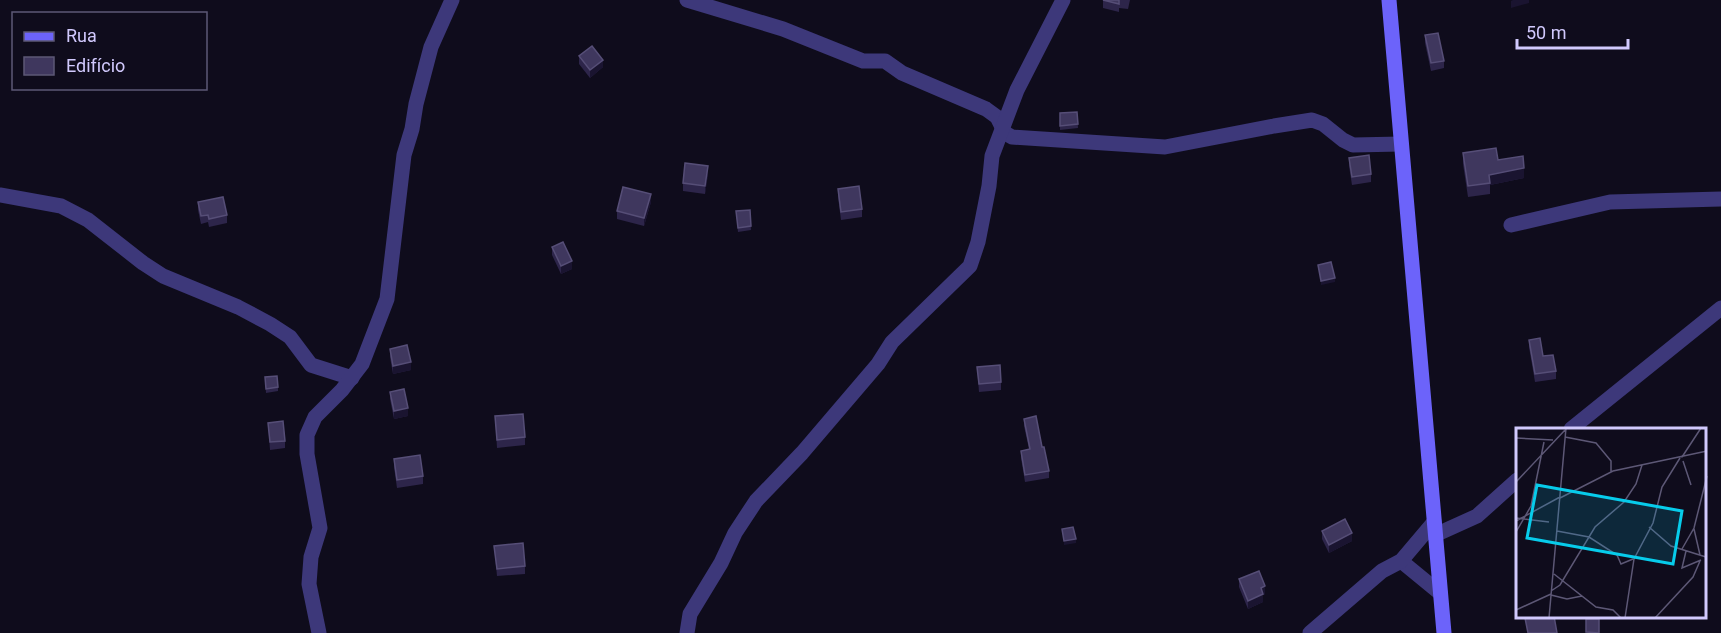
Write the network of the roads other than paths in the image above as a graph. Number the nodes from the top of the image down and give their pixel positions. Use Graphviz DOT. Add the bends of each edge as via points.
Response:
graph roads {
  1 [pos="452,0"];
  2 [pos="687,0"];
  3 [pos="1063,0"];
  4 [pos="1389,0"];
  5 [pos="1002,127"];
  6 [pos="1401,144"];
  7 [pos="0,195"];
  8 [pos="1721,199"];
  9 [pos="1511,225"];
  10 [pos="1721,308"];
  11 [pos="352,378"];
  12 [pos="1572,428"];
  13 [pos="1516,481"];
  14 [pos="1434,528"];
  15 [pos="1401,561"];
  16 [pos="1440,593"];
  17 [pos="319,633"];
  18 [pos="687,633"];
  19 [pos="1310,633"];
  20 [pos="1443,633"];
  1 -- 11 [label="street" via="432,47 404,155 387,299 362,364"];
  2 -- 5 [label="street" via="783,29 863,61 885,61 902,73 986,109"];
  3 -- 5 [label="street"];
  4 -- 6 [label="street"];
  5 -- 6 [label="street" via="1012,137 1165,147 1312,120 1353,145"];
  5 -- 18 [label="street" via="992,156 978,242 970,266 892,342 802,453 756,501 690,614"];
  6 -- 14 [label="street"];
  7 -- 11 [label="street" via="61,206 88,220 163,276 238,308 290,337 311,366"];
  8 -- 9 [label="street" via="1610,202"];
  10 -- 12 [label="street"];
  11 -- 17 [label="street" via="315,417 308,435 307,454 320,528 311,557 309,584"];
  13 -- 14 [label="street" via="1477,516"];
  14 -- 15 [label="street"];
  14 -- 16 [label="street"];
  15 -- 16 [label="street"];
  15 -- 19 [label="street" via="1382,571"];
  16 -- 20 [label="street"];
}
